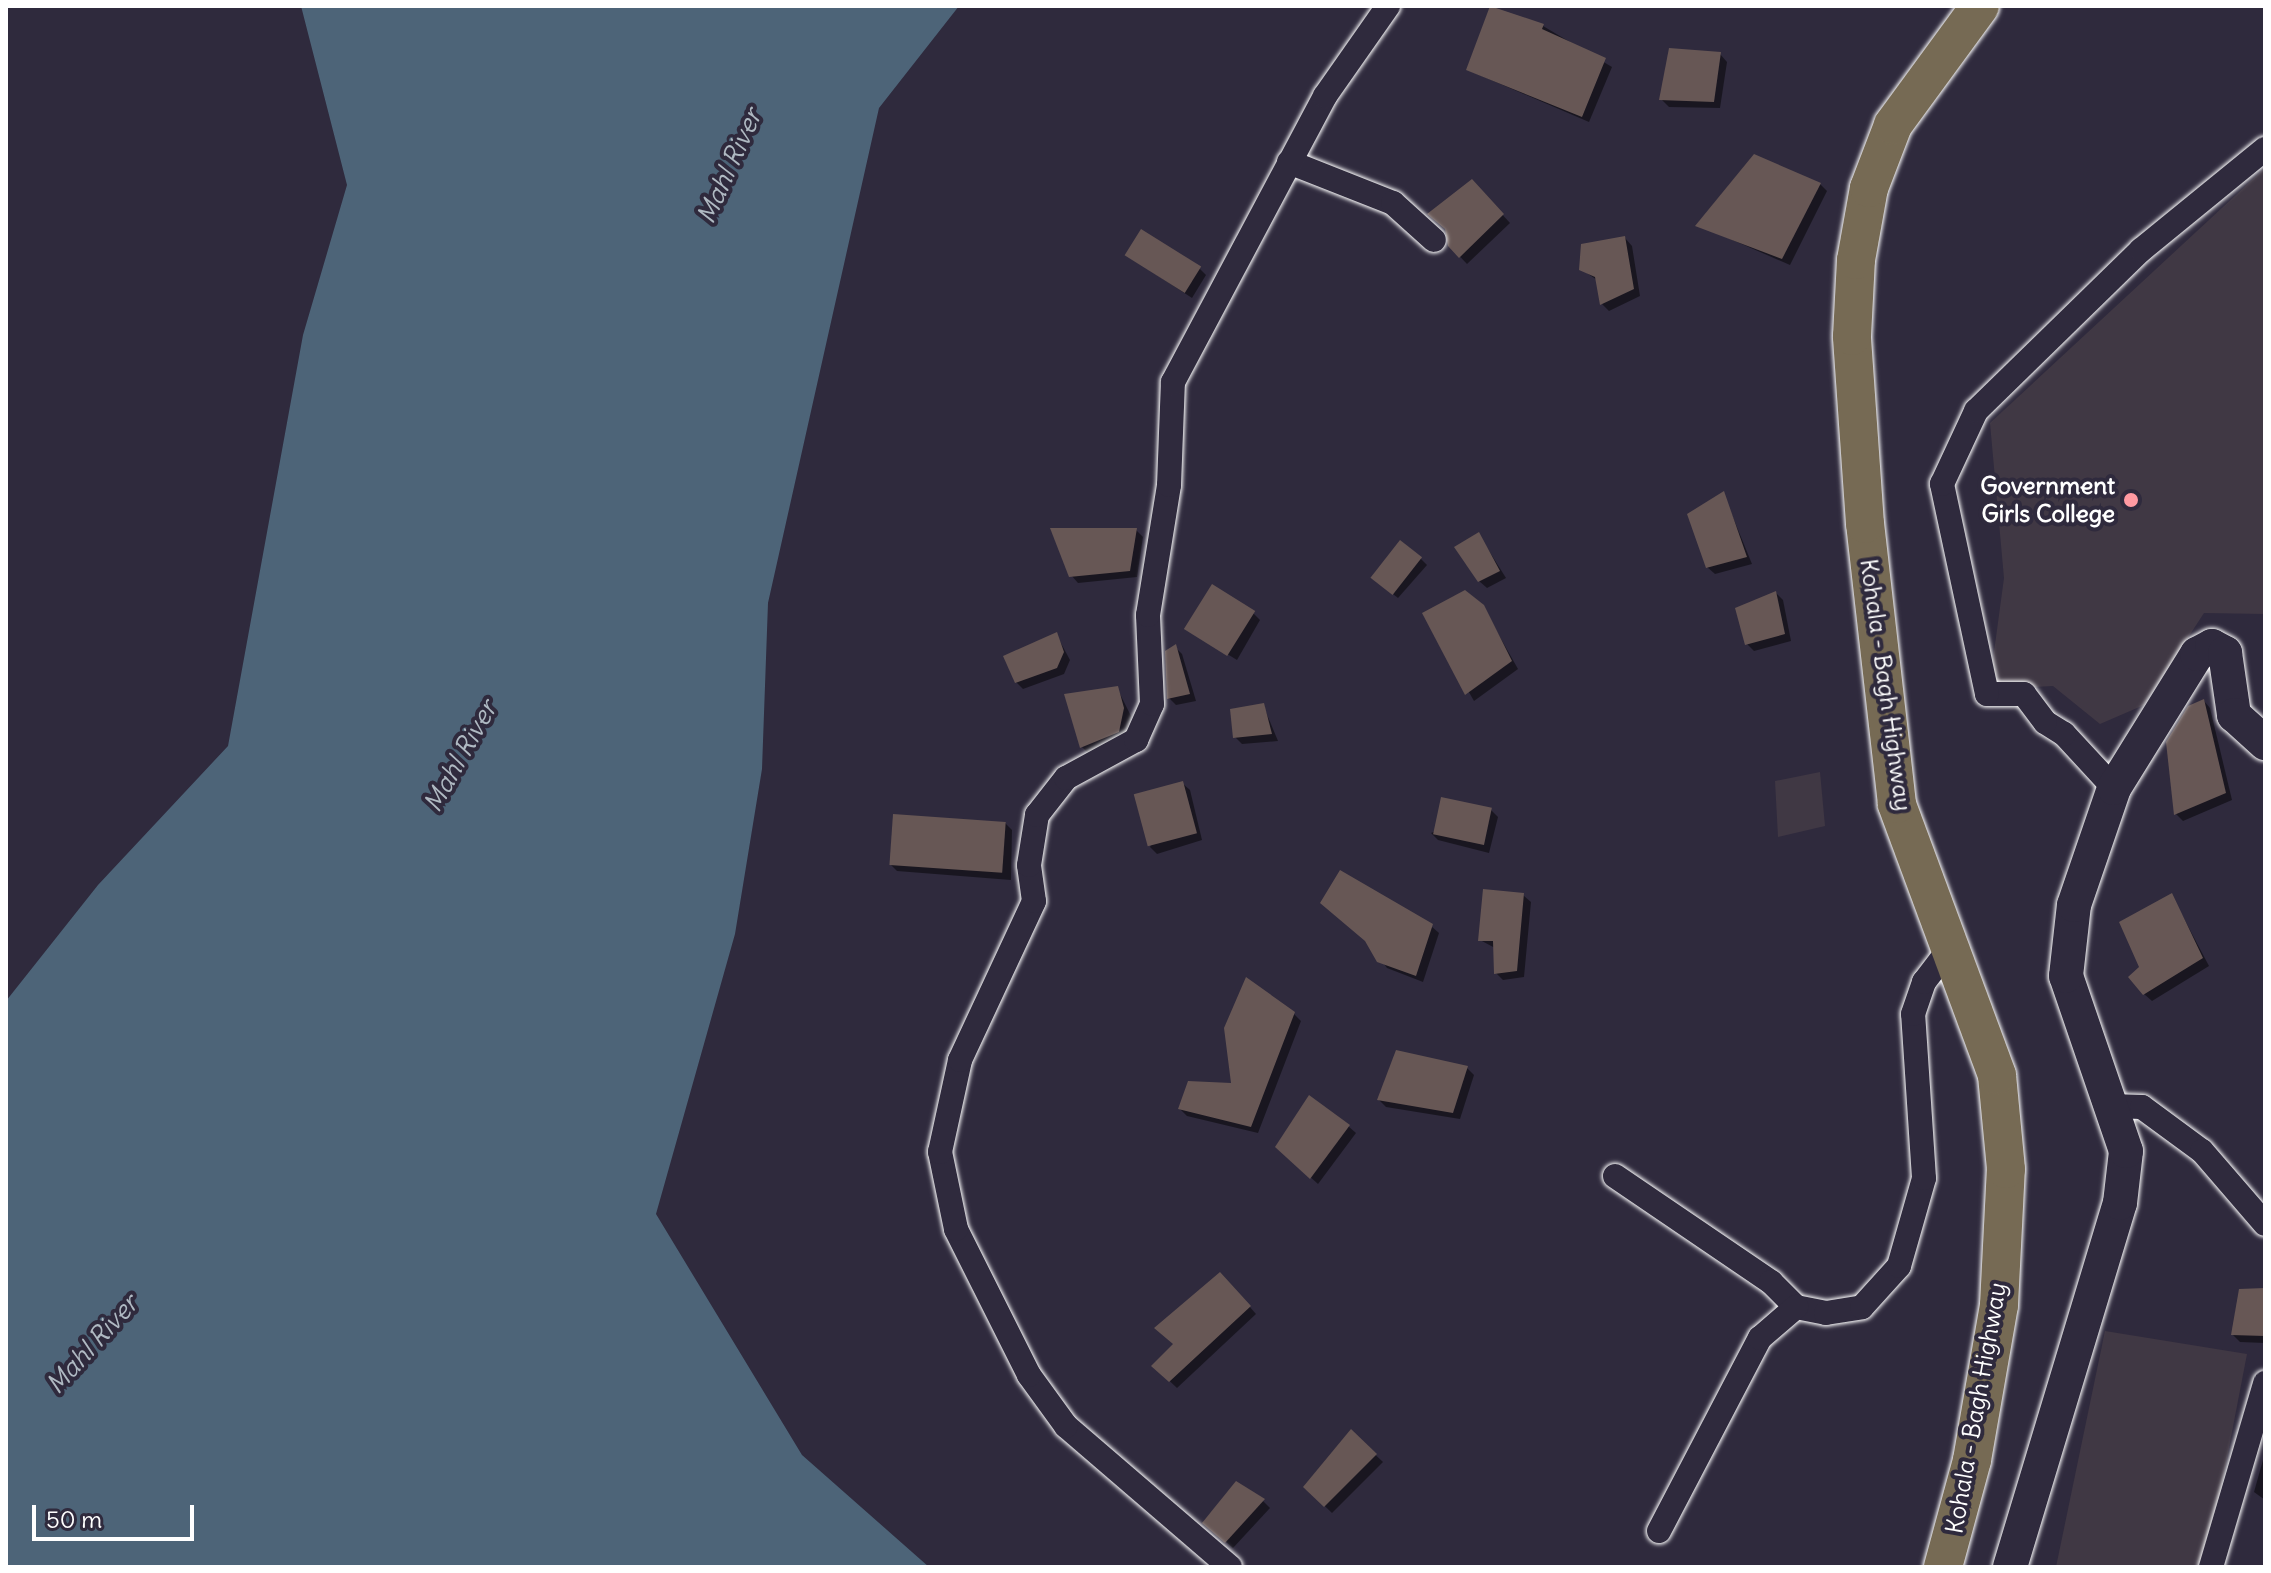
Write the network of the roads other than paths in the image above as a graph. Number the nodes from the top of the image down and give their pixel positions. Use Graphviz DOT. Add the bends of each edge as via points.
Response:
graph roads {
  1 [pos="1388,6"];
  2 [pos="1980,6"];
  3 [pos="2265,149"];
  4 [pos="1289,162"];
  5 [pos="1434,240"];
  6 [pos="2265,743"];
  7 [pos="2114,788"];
  8 [pos="1950,948"];
  9 [pos="2111,1106"];
  10 [pos="1615,1176"];
  11 [pos="2265,1224"];
  12 [pos="1796,1307"];
  13 [pos="2265,1383"];
  14 [pos="1659,1531"];
  15 [pos="1230,1567"];
  16 [pos="1943,1567"];
  17 [pos="2010,1567"];
  18 [pos="2211,1567"];
  1 -- 4 [label="street" via="1325,96"];
  2 -- 8 [label="main road, Kohala - Bagh Highway" via="1893,125 1869,188 1856,260 1852,336 1865,524 1897,804"];
  3 -- 7 [label="street" via="2141,250 1976,411 1942,484 1987,694 2024,694 2045,722 2064,734"];
  4 -- 5 [label="street" via="1393,203"];
  4 -- 15 [label="street" via="1173,382 1169,485 1148,615 1152,704 1136,740 1066,778 1037,815 1029,865 1034,901 960,1060 940,1152 956,1229 1029,1375 1066,1426"];
  6 -- 7 [label="main road" via="2234,715 2225,653 2212,646 2197,654"];
  7 -- 9 [label="main road" via="2074,905 2066,976"];
  8 -- 12 [label="street" via="1924,982 1913,1014 1924,1178 1899,1266 1862,1307 1826,1313"];
  8 -- 16 [label="main road, Kohala - Bagh Highway" via="1997,1075 2006,1169 1999,1305 1972,1460"];
  9 -- 11 [label="street" via="2142,1107 2202,1151"];
  9 -- 17 [label="main road" via="2126,1151 2120,1203"];
  10 -- 12 [label="street" via="1771,1282"];
  12 -- 14 [label="street" via="1760,1338"];
  13 -- 18 [label="street"];
}
